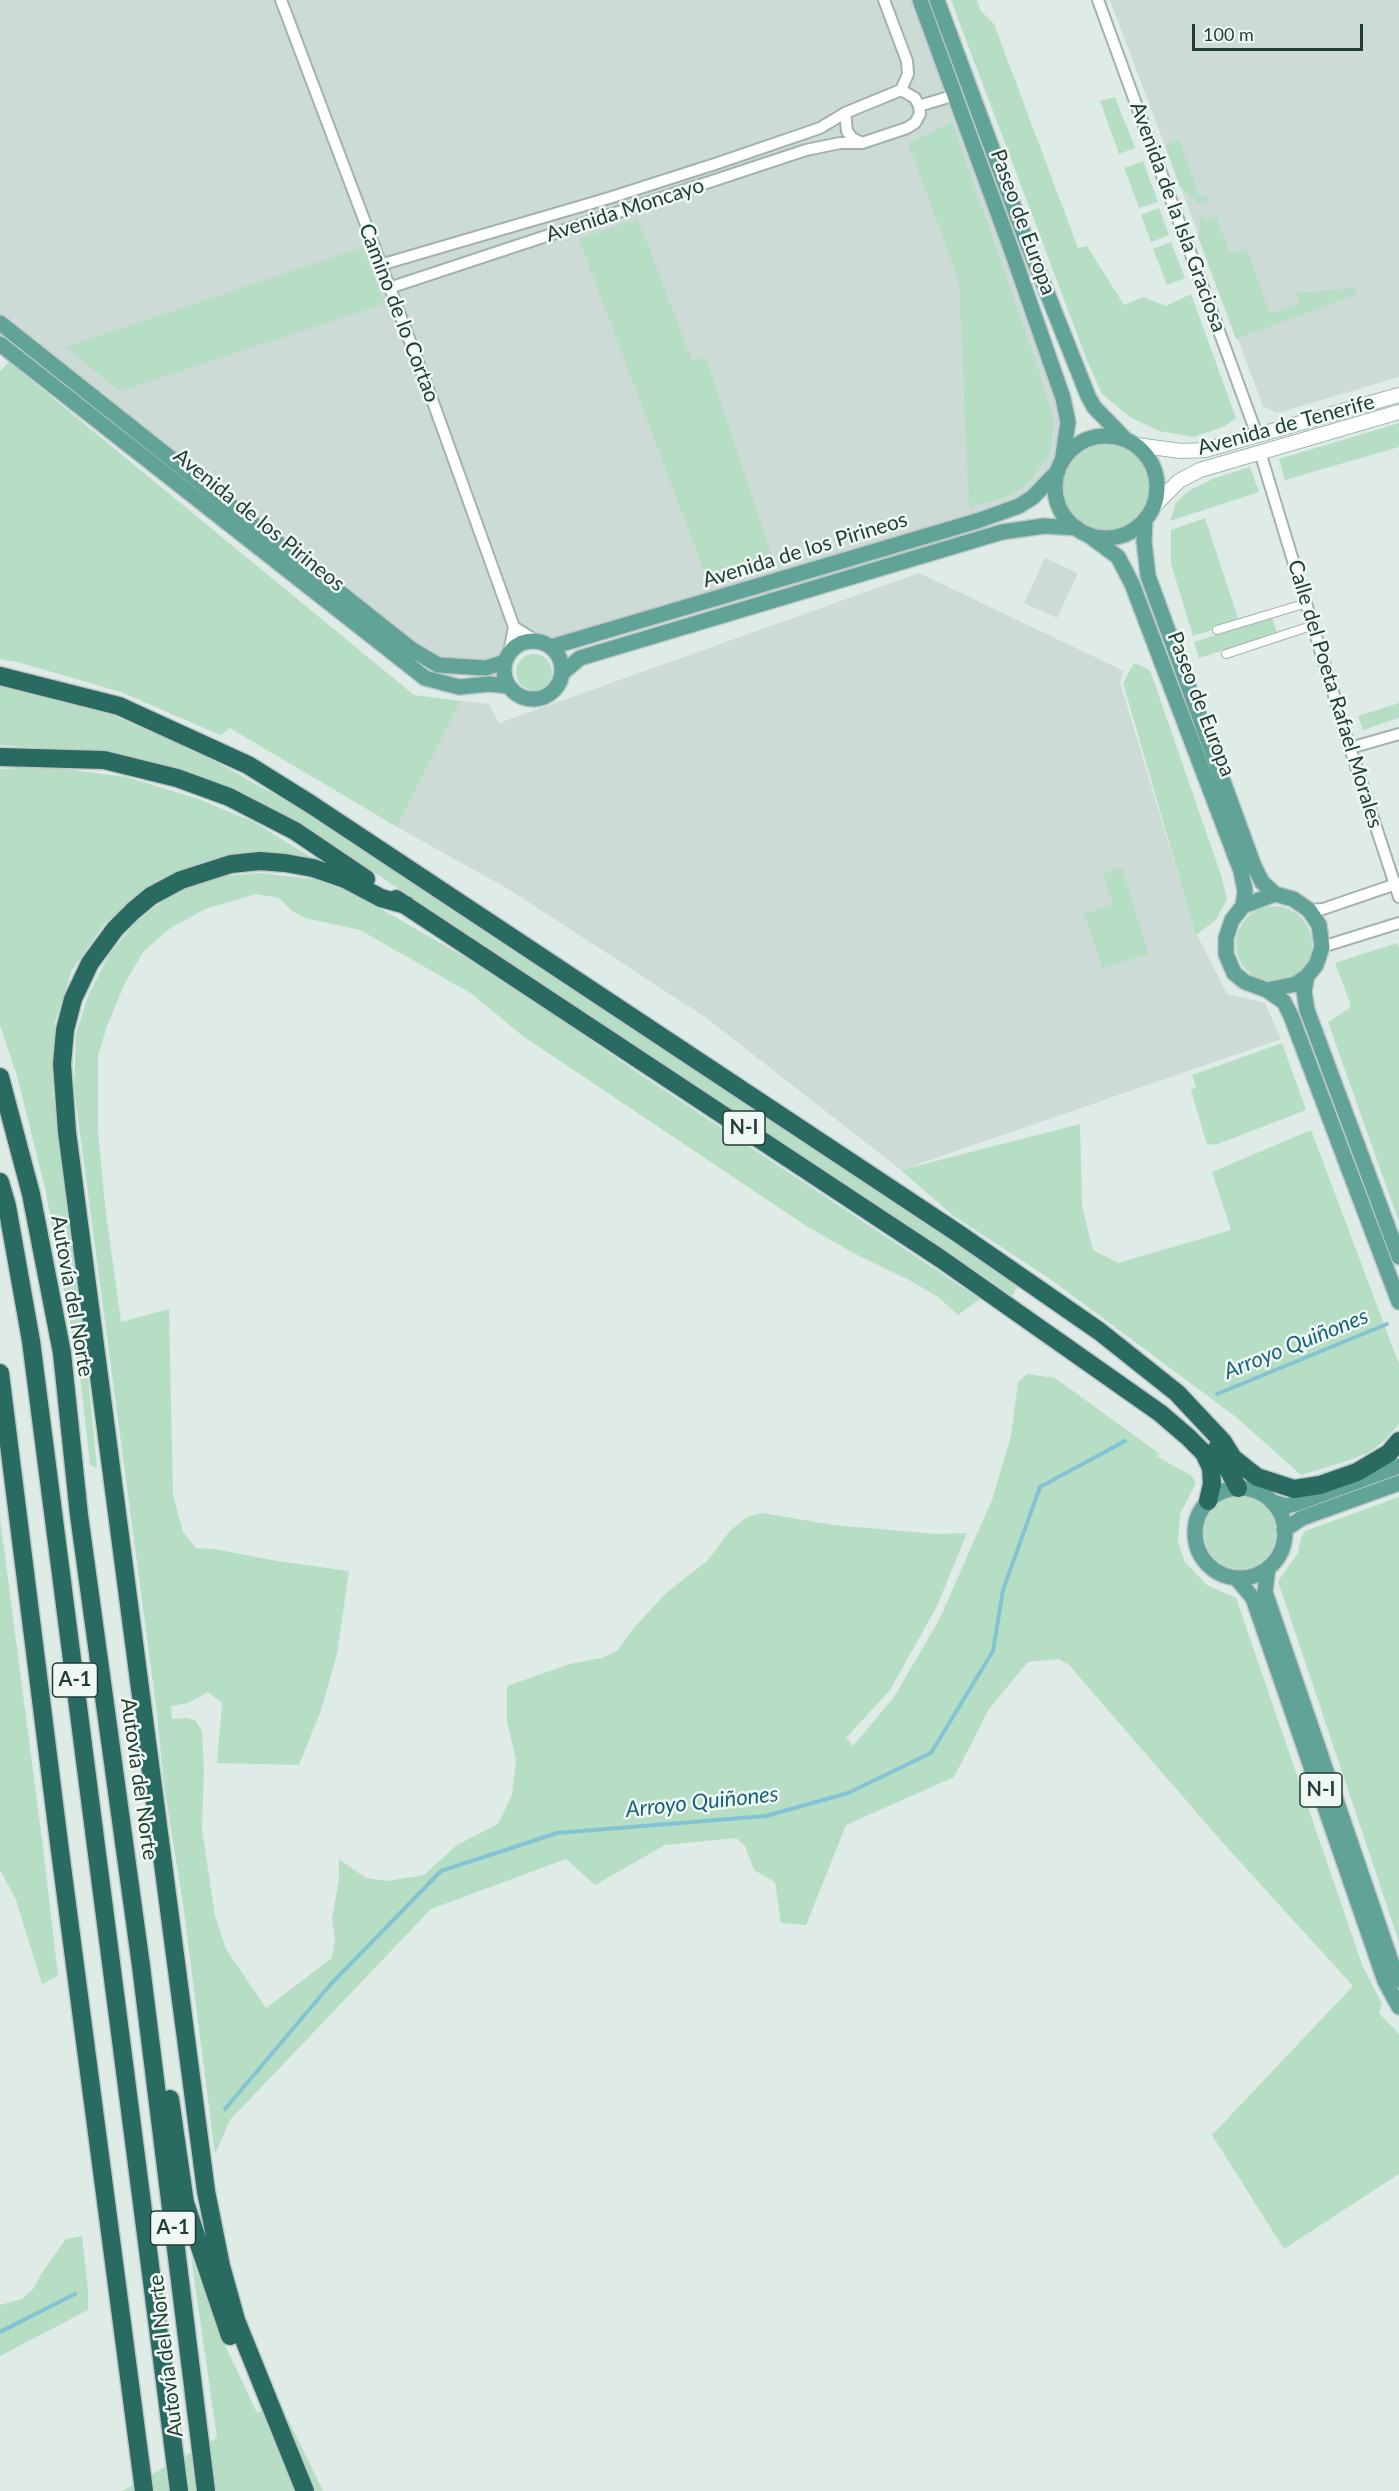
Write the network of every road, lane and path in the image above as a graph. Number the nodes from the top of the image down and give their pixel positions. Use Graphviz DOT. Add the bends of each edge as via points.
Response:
graph roads {
  1 [pos="281,0"];
  2 [pos="884,0"];
  3 [pos="920,0"];
  4 [pos="937,0"];
  5 [pos="1098,0"];
  6 [pos="901,90"];
  7 [pos="955,95"];
  8 [pos="919,106"];
  9 [pos="845,112"];
  10 [pos="862,143"];
  11 [pos="599,201"];
  12 [pos="603,217"];
  13 [pos="380,265"];
  14 [pos="389,288"];
  15 [pos="0,322"];
  16 [pos="0,344"];
  17 [pos="1399,395"];
  18 [pos="1399,412"];
  19 [pos="1257,435"];
  20 [pos="1131,442"];
  21 [pos="1260,452"];
  22 [pos="1060,467"];
  23 [pos="1154,506"];
  24 [pos="1145,520"];
  25 [pos="1082,531"];
  26 [pos="1307,603"];
  27 [pos="1314,625"];
  28 [pos="514,627"];
  29 [pos="1218,630"];
  30 [pos="536,641"];
  31 [pos="551,647"];
  32 [pos="1226,654"];
  33 [pos="507,657"];
  34 [pos="562,673"];
  35 [pos="0,676"];
  36 [pos="508,686"];
  37 [pos="1399,734"];
  38 [pos="1350,748"];
  39 [pos="0,757"];
  40 [pos="1397,884"];
  41 [pos="1275,894"];
  42 [pos="1399,897"];
  43 [pos="406,905"];
  44 [pos="1243,906"];
  45 [pos="1309,910"];
  46 [pos="1399,924"];
  47 [pos="1322,947"];
  48 [pos="1308,976"];
  49 [pos="1266,990"];
  50 [pos="0,1077"];
  51 [pos="0,1182"];
  52 [pos="1399,1257"];
  53 [pos="1399,1302"];
  54 [pos="0,1373"];
  55 [pos="1204,1423"];
  56 [pos="1399,1441"];
  57 [pos="1399,1466"];
  58 [pos="1399,1483"];
  59 [pos="1238,1488"];
  60 [pos="1208,1501"];
  61 [pos="1272,1502"];
  62 [pos="1284,1530"];
  63 [pos="1268,1568"];
  64 [pos="1236,1578"];
  65 [pos="141,1966"];
  66 [pos="1399,1980"];
  67 [pos="1399,2007"];
  68 [pos="174,2452"];
  69 [pos="144,2491"];
  70 [pos="168,2491"];
  71 [pos="179,2491"];
  72 [pos="206,2491"];
  73 [pos="304,2491"];
  1 -- 13 [label="street, Camino de lo Cortao"];
  2 -- 6 [label="street" via="907,62 908,74"];
  3 -- 7 [label="main road, Paseo de Europa"];
  4 -- 20 [label="main road, Paseo de Europa" via="1083,386 1094,407"];
  5 -- 19 [label="street, Avenida de la Isla Graciosa"];
  6 -- 8 [label="street" via="915,98"];
  6 -- 9 [label="street, Avenida Moncayo"];
  7 -- 8 [label="street"];
  7 -- 22 [label="main road, Paseo de Europa" via="1063,398 1068,422"];
  8 -- 10 [label="street, Avenida Moncayo" via="915,123"];
  9 -- 10 [label="street" via="847,131"];
  9 -- 11 [label="street, Avenida Moncayo" via="801,135"];
  10 -- 12 [label="street, Avenida Moncayo" via="806,150"];
  11 -- 12 [label="street"];
  11 -- 13 [label="street, Avenida Moncayo"];
  12 -- 14 [label="street, Avenida Moncayo"];
  13 -- 14 [label="street, Camino de lo Cortao"];
  14 -- 28 [label="street, Camino de lo Cortao"];
  15 -- 33 [label="main road, Avenida de los Pirineos" via="411,649 438,665 486,668"];
  16 -- 36 [label="main road, Avenida de los Pirineos" via="425,678 459,687"];
  17 -- 19 [label="main road, Avenida de Tenerife"];
  18 -- 21 [label="main road, Avenida de Tenerife"];
  19 -- 20 [label="main road, Avenida de Tenerife" via="1205,450 1181,451"];
  20 -- 22 [label="main road" via="1112,436 1090,439 1071,450"];
  20 -- 23 [label="main road" via="1148,457 1156,472"];
  21 -- 23 [label="main road, Avenida de Tenerife" via="1200,470 1179,481"];
  21 -- 26 [label="street, Calle del Poeta Rafael Morales"];
  22 -- 25 [label="main road" via="1058,503 1066,517"];
  22 -- 31 [label="main road, Avenida de los Pirineos" via="1033,497 977,521"];
  23 -- 24 [label="main road"];
  24 -- 25 [label="main road" via="1118,536 1103,538"];
  24 -- 41 [label="main road, Paseo de Europa" via="1148,576 1254,866 1262,882"];
  25 -- 34 [label="main road, Avenida de los Pirineos" via="1044,526 1002,532 580,658"];
  25 -- 44 [label="main road, Paseo de Europa" via="1118,557 1132,584 1241,871"];
  26 -- 27 [label="street, Calle del Poeta Rafael Morales"];
  26 -- 29 [label="street"];
  27 -- 32 [label="street"];
  27 -- 38 [label="street, Calle del Poeta Rafael Morales"];
  28 -- 30 [label="street"];
  28 -- 33 [label="street"];
  30 -- 31 [label="main road"];
  30 -- 33 [label="main road" via="519,644"];
  31 -- 34 [label="main road" via="561,662"];
  33 -- 36 [label="main road" via="504,677"];
  34 -- 36 [label="main road" via="556,688 540,699 523,698"];
  35 -- 55 [label="highway, N-I" via="119,706 248,765 1099,1331 1177,1393"];
  37 -- 38 [label="street"];
  38 -- 40 [label="street, Calle del Poeta Rafael Morales"];
  39 -- 43 [label="highway, N-I" via="104,760 177,778 229,797 295,831"];
  40 -- 42 [label="street, Calle del Poeta Rafael Morales"];
  40 -- 45 [label="street" via="1323,909"];
  41 -- 44 [label="main road"];
  41 -- 45 [label="main road" via="1293,899"];
  43 -- 60 [label="highway, N-I" via="951,1265 1160,1413 1204,1454 1211,1468"];
  43 -- 73 [label="highway" via="314,868 285,863 231,864 181,880 133,911 90,963 73,999 62,1064 70,1156 206,2191 236,2320"];
  44 -- 49 [label="main road" via="1232,920 1226,954 1234,973"];
  45 -- 47 [label="main road" via="1319,925"];
  46 -- 47 [label="street"];
  47 -- 48 [label="main road"];
  48 -- 49 [label="main road" via="1296,984"];
  48 -- 52 [label="main road" via="1304,992 1307,1010"];
  49 -- 53 [label="main road" via="1284,1002 1291,1016"];
  50 -- 65 [label="highway, Autovía del Norte / A-1" via="31,1194 62,1353 79,1515"];
  51 -- 68 [label="highway, Autovía del Norte / A-1" via="31,1341"];
  54 -- 69 [label="highway"];
  55 -- 56 [label="highway" via="1233,1458 1257,1477 1294,1489 1357,1472 1389,1453"];
  55 -- 59 [label="highway, N-I"];
  57 -- 61 [label="main road" via="1298,1503 1287,1506"];
  58 -- 62 [label="main road" via="1302,1518"];
  59 -- 60 [label="main road"];
  59 -- 61 [label="main road" via="1262,1494"];
  60 -- 64 [label="main road, N-I" via="1195,1527 1200,1555 1221,1574"];
  61 -- 62 [label="main road" via="1283,1520"];
  62 -- 63 [label="main road, N-I" via="1281,1548"];
  63 -- 64 [label="main road"];
  63 -- 66 [label="main road, N-I" via="1265,1592"];
  64 -- 67 [label="main road, N-I" via="1253,1598 1385,1981"];
  65 -- 72 [label="highway, Autovía del Norte / A-1"];
  65 -- 73 [label="highway" via="159,2029 189,2218 224,2322 270,2428"];
  68 -- 70 [label="highway"];
  68 -- 71 [label="highway, Autovía del Norte / A-1"];
}
